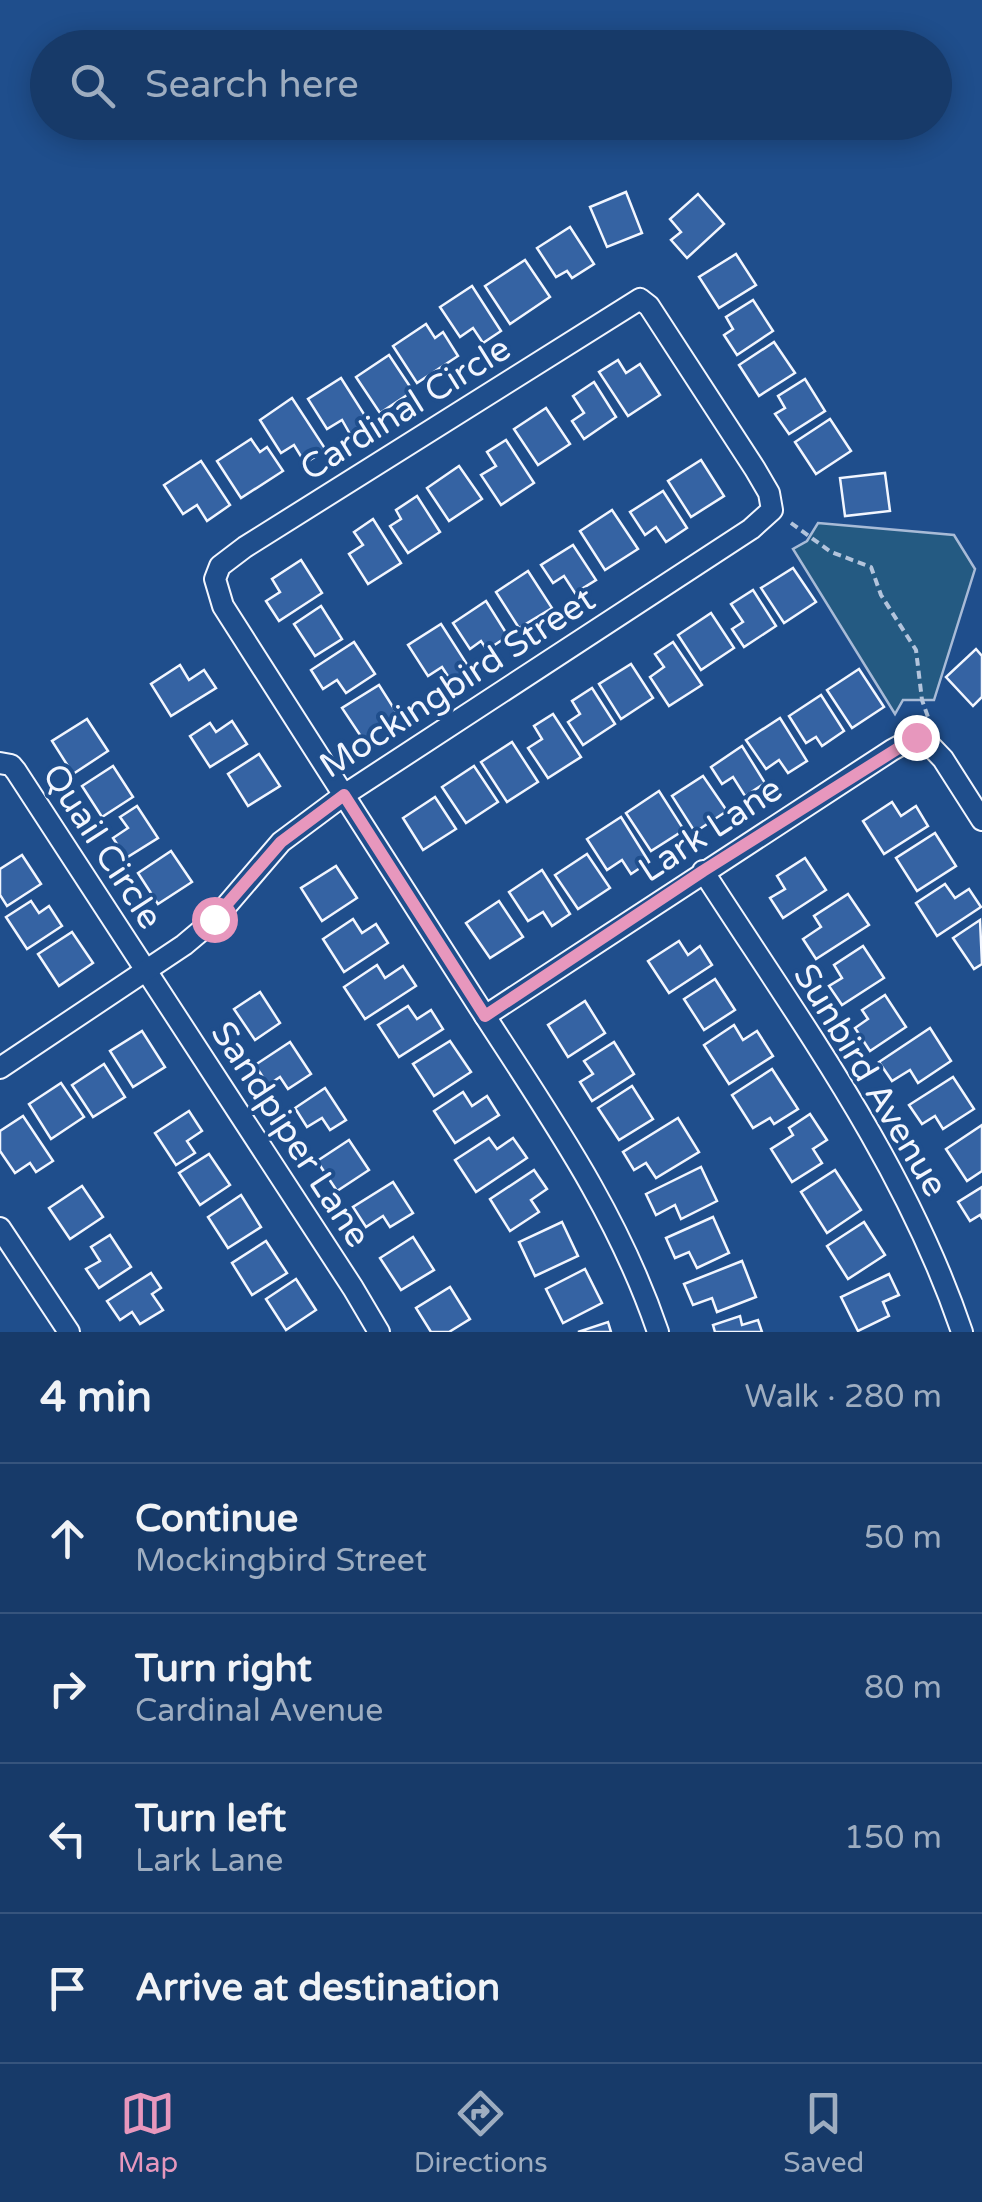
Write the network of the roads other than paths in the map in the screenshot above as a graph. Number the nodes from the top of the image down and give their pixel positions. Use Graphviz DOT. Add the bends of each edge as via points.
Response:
graph roads {
  1 [pos="772,510"];
  2 [pos="0,763"];
  3 [pos="344,795"];
  4 [pos="982,820"];
  5 [pos="703,871"];
  6 [pos="147,973"];
  7 [pos="485,1016"];
  8 [pos="0,1068"];
  9 [pos="0,1228"];
  10 [pos="982,1325"];
  11 [pos="69,1332"];
  12 [pos="379,1332"];
  13 [pos="658,1332"];
  14 [pos="964,1332"];
  1 -- 3 [label="street, Mockingbird Street"];
  1 -- 3 [label="street, Cardinal Circle" via="755,469 640,299 245,547 220,566 217,595"];
  2 -- 6 [label="street, Quail Circle" via="16,770"];
  3 -- 6 [label="street, Mockingbird Street" via="281,842 214,919"];
  3 -- 7 [label="street"];
  4 -- 5 [label="street, Lark Lane" via="927,732"];
  5 -- 7 [label="street, Lark Lane"];
  5 -- 14 [label="street, Sunbird Avenue" via="892,1167"];
  6 -- 8 [label="street, Mockingbird Street"];
  6 -- 12 [label="street, Sandpiper Lane"];
  7 -- 13 [label="street" via="618,1230"];
  9 -- 11 [label="street"];
  10 -- 14 [label="street"];
}
